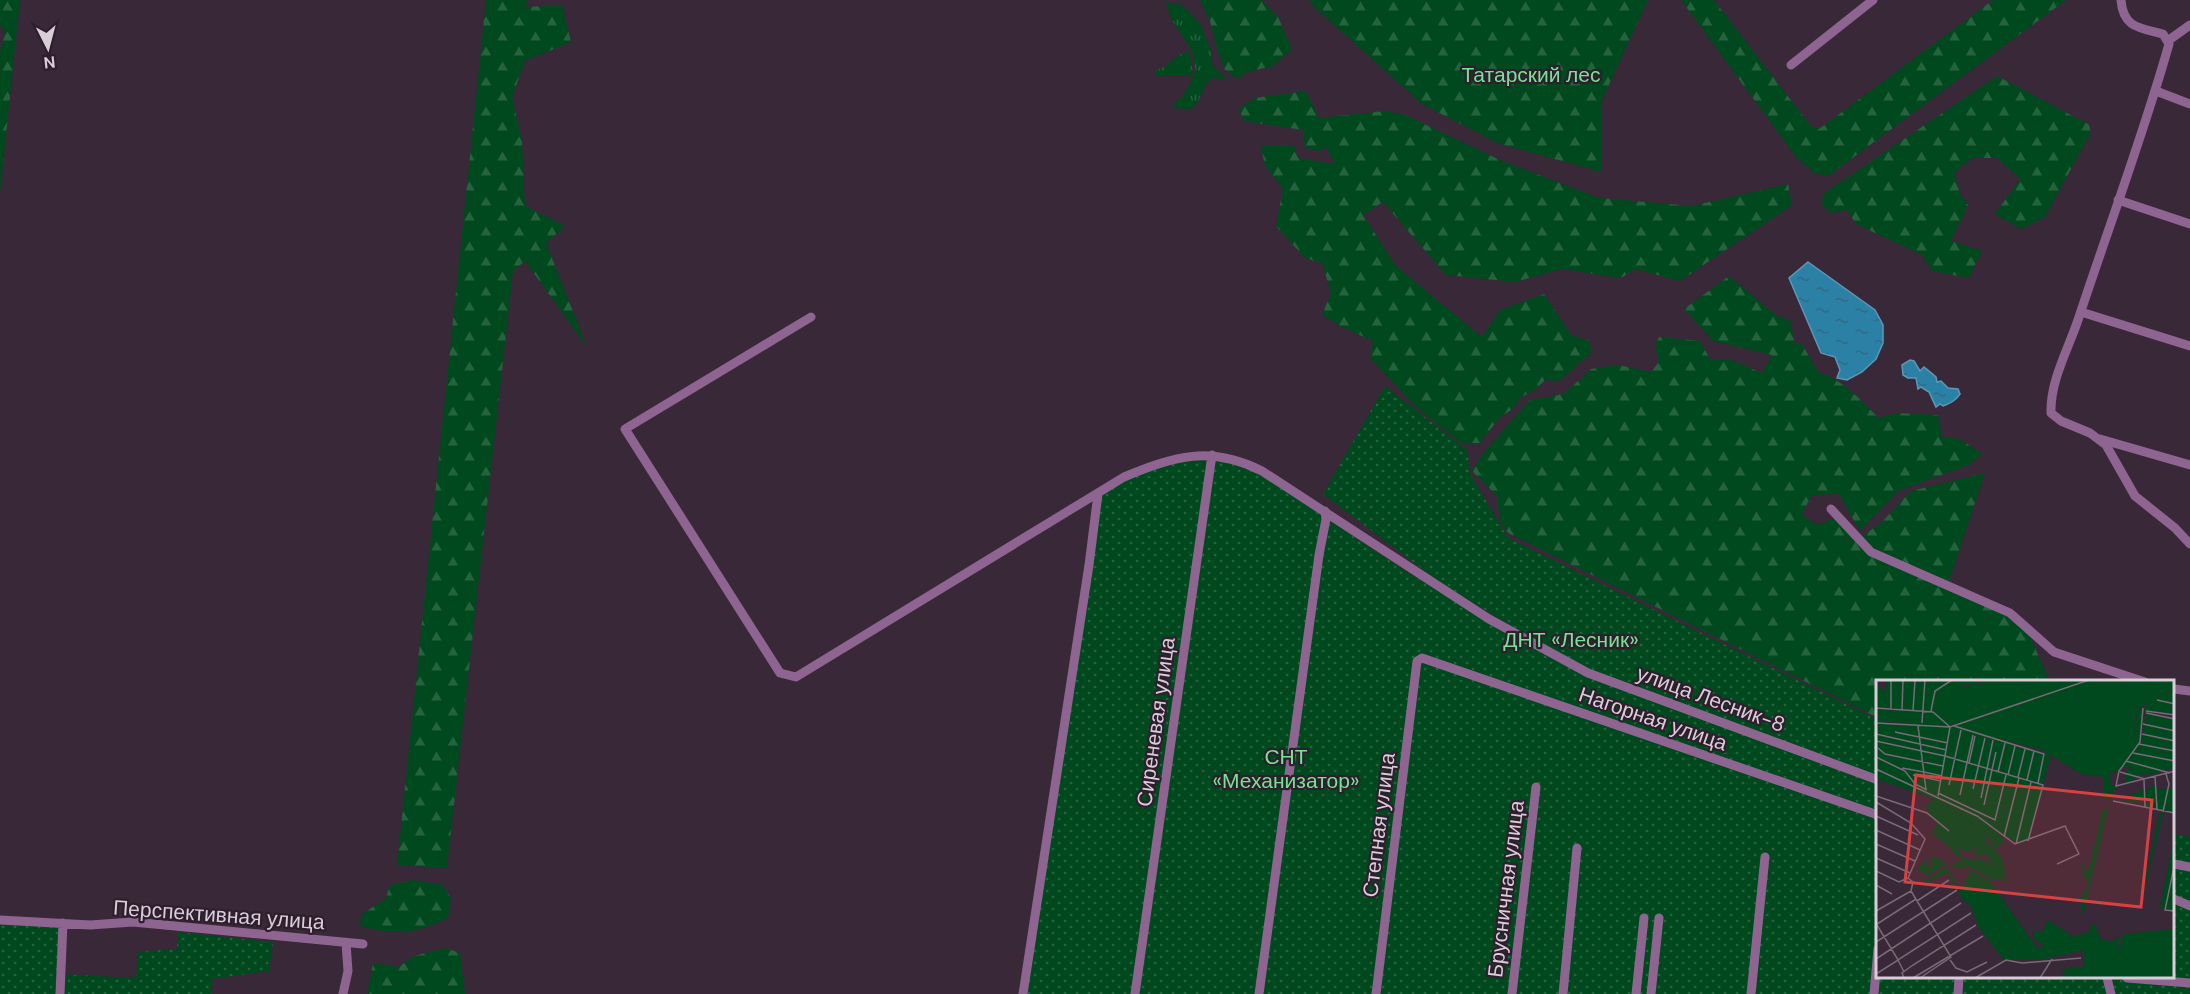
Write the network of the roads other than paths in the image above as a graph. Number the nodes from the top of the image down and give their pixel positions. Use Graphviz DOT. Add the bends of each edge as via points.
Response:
graph roads {
  1 [pos="1873,0"];
  2 [pos="2121,0"];
  3 [pos="2190,25"];
  4 [pos="2169,40"];
  5 [pos="1791,65"];
  6 [pos="2156,91"];
  7 [pos="2190,104"];
  8 [pos="2118,200"];
  9 [pos="2190,224"];
  10 [pos="2081,312"];
  11 [pos="811,317"];
  12 [pos="2190,346"];
  13 [pos="2098,439"];
  14 [pos="1212,455"];
  15 [pos="2190,465"];
  16 [pos="1098,494"];
  17 [pos="1831,508"];
  18 [pos="1325,512"];
  19 [pos="2190,544"];
  20 [pos="1417,661"];
  21 [pos="2139,680"];
  22 [pos="2175,689"];
  23 [pos="2190,691"];
  24 [pos="1876,779"];
  25 [pos="1536,788"];
  26 [pos="1876,814"];
  27 [pos="1577,848"];
  28 [pos="1765,857"];
  29 [pos="2175,864"];
  30 [pos="2190,867"];
  31 [pos="2175,899"];
  32 [pos="2190,906"];
  33 [pos="1644,918"];
  34 [pos="1659,918"];
  35 [pos="0,920"];
  36 [pos="63,923"];
  37 [pos="346,943"];
  38 [pos="363,944"];
  39 [pos="1876,972"];
  40 [pos="1959,979"];
  41 [pos="2107,979"];
  42 [pos="2140,979"];
  43 [pos="2190,983"];
  44 [pos="60,994"];
  45 [pos="343,994"];
  46 [pos="1023,994"];
  47 [pos="1136,994"];
  48 [pos="1259,994"];
  49 [pos="1376,994"];
  50 [pos="1512,994"];
  51 [pos="1563,994"];
  52 [pos="1636,994"];
  53 [pos="1651,994"];
  54 [pos="1751,994"];
  55 [pos="1874,994"];
  56 [pos="1958,994"];
  57 [pos="2111,994"];
  1 -- 5 [label="street"];
  2 -- 4 [label="street" via="2122,12 2131,24 2163,34"];
  3 -- 4 [label="street"];
  4 -- 6 [label="street"];
  6 -- 7 [label="street"];
  6 -- 8 [label="street"];
  8 -- 9 [label="street"];
  8 -- 10 [label="street"];
  10 -- 12 [label="street"];
  10 -- 13 [label="street" via="2050,396 2051,412"];
  11 -- 16 [label="street, улица Лесник-8" via="625,429 780,673 796,677"];
  13 -- 15 [label="street"];
  13 -- 19 [label="street" via="2106,445 2135,496"];
  14 -- 16 [label="street, улица Лесник-8" via="1152,466 1124,477"];
  14 -- 18 [label="street, улица Лесник-8" via="1243,461"];
  14 -- 47 [label="street, Сиреневая улица"];
  16 -- 46 [label="street"];
  17 -- 21 [label="street" via="1871,552 2010,613 2054,652"];
  18 -- 24 [label="street, улица Лесник-8" via="1489,619 1588,673"];
  18 -- 48 [label="street"];
  20 -- 26 [label="street, Нагорная улица" via="1431,660"];
  20 -- 49 [label="street, Степная улица"];
  22 -- 23 [label="street"];
  25 -- 50 [label="street, Брусничная улица"];
  27 -- 51 [label="street"];
  28 -- 54 [label="street"];
  29 -- 30 [label="street"];
  31 -- 32 [label="street"];
  33 -- 52 [label="street"];
  34 -- 53 [label="street"];
  35 -- 36 [label="street, Перспективная улица"];
  36 -- 37 [label="street, Перспективная улица" via="133,922"];
  36 -- 44 [label="street"];
  37 -- 38 [label="street, Перспективная улица"];
  37 -- 45 [label="street" via="348,971"];
  39 -- 55 [label="street"];
  40 -- 56 [label="street"];
  41 -- 57 [label="street"];
  42 -- 43 [label="street"];
}
